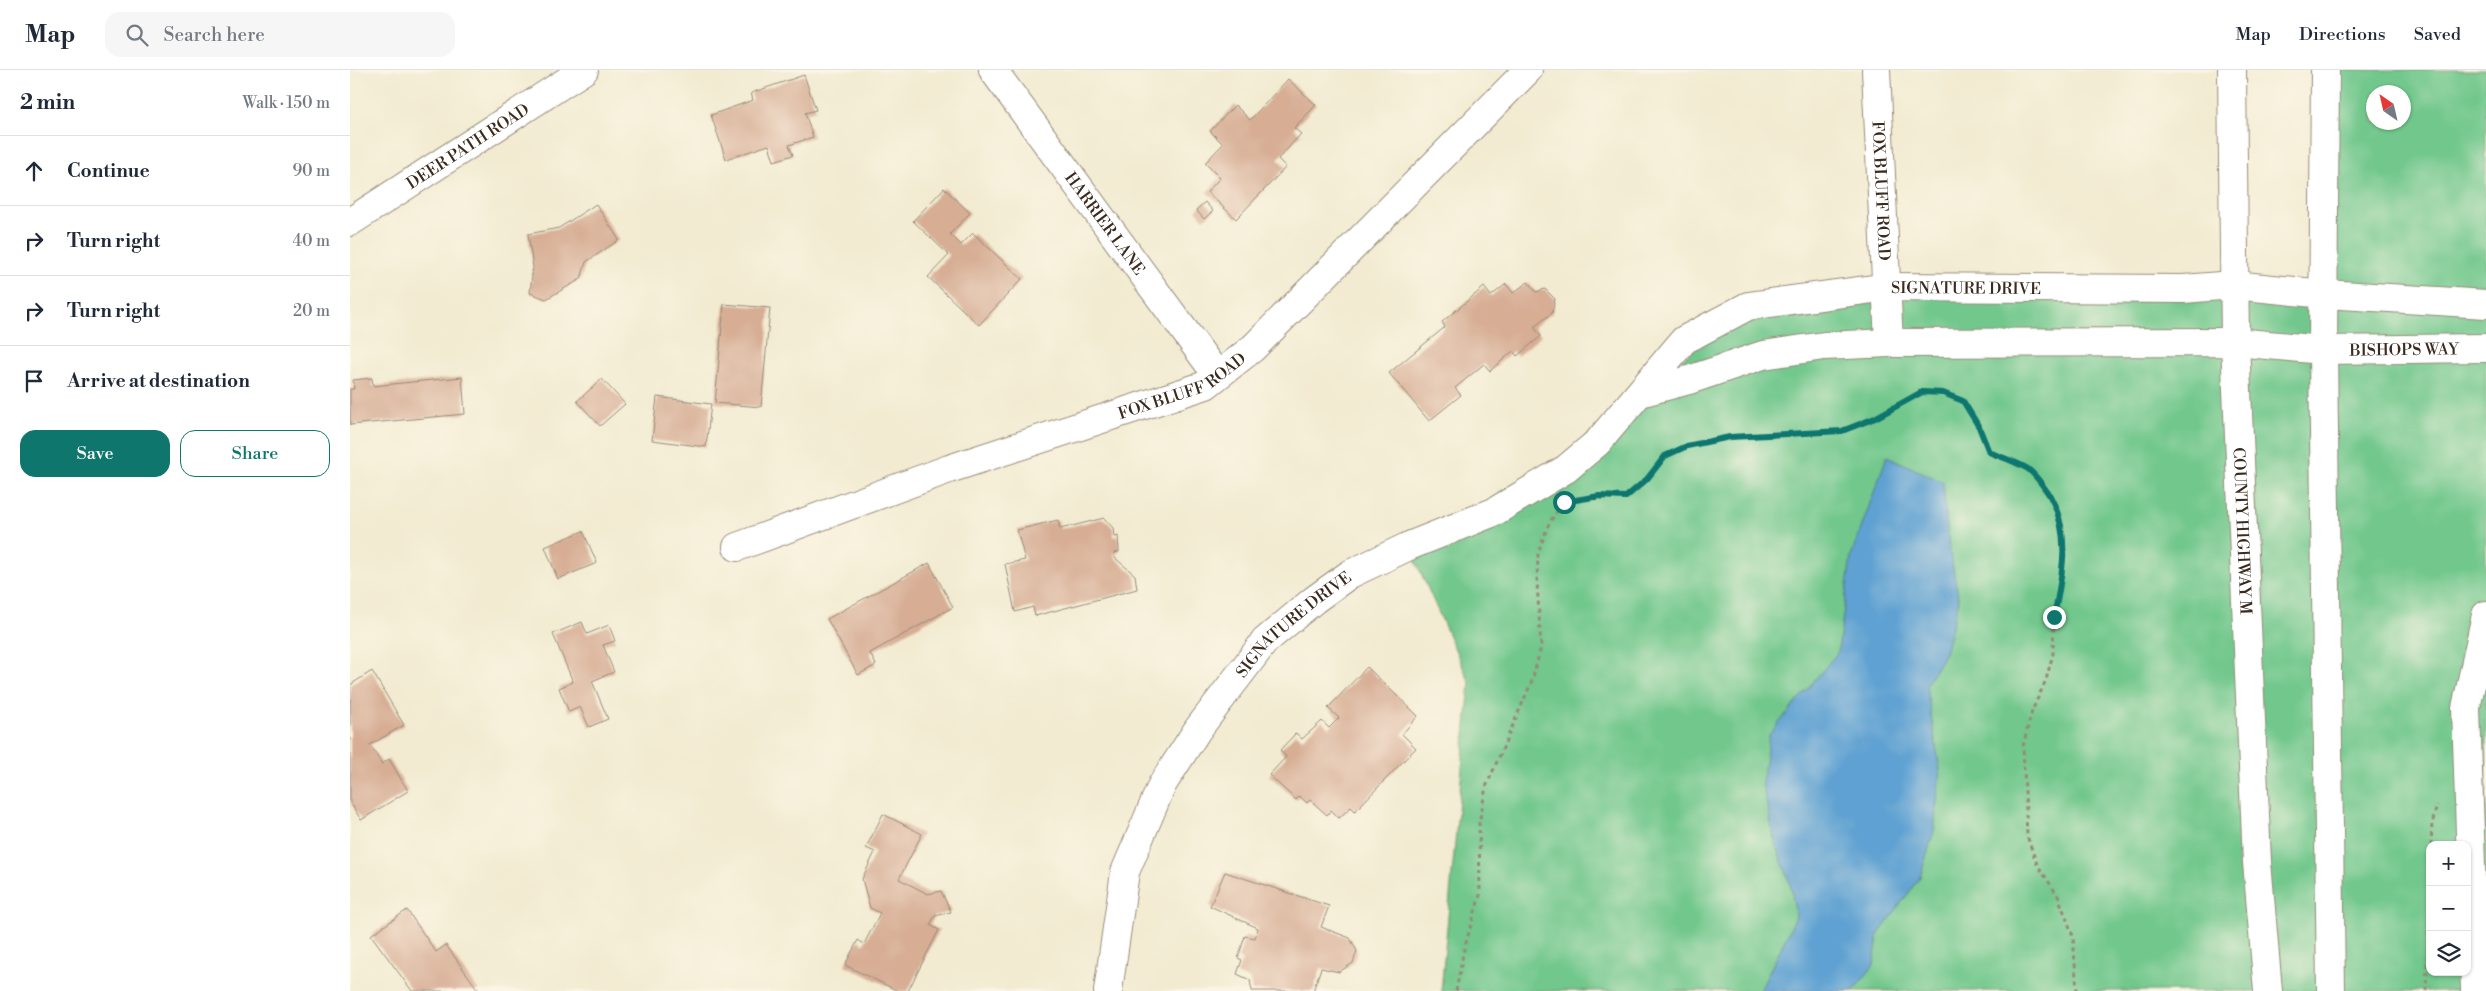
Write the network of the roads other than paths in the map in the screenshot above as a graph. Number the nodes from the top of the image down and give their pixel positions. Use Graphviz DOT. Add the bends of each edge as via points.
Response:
graph roads {
  1 [pos="584,70"];
  2 [pos="993,70"];
  3 [pos="1528,70"];
  4 [pos="1876,70"];
  5 [pos="2232,70"];
  6 [pos="2326,70"];
  7 [pos="350,222"];
  8 [pos="2233,285"];
  9 [pos="1888,287"];
  10 [pos="2325,294"];
  11 [pos="2486,304"];
  12 [pos="2235,342"];
  13 [pos="1889,343"];
  14 [pos="2486,348"];
  15 [pos="2324,350"];
  16 [pos="1217,376"];
  17 [pos="1640,393"];
  18 [pos="737,547"];
  19 [pos="2486,614"];
  20 [pos="1108,991"];
  21 [pos="2268,991"];
  22 [pos="2331,991"];
  23 [pos="2475,991"];
  1 -- 7 [label="street, DEER PATH ROAD"];
  2 -- 16 [label="street, HARRIER LANE"];
  3 -- 16 [label="street, FOX BLUFF ROAD" via="1253,348"];
  4 -- 9 [label="street, FOX BLUFF ROAD"];
  5 -- 8 [label="street, COUNTY HIGHWAY M"];
  6 -- 10 [label="street"];
  8 -- 9 [label="street, SIGNATURE DRIVE" via="2183,289"];
  8 -- 10 [label="street, SIGNATURE DRIVE"];
  8 -- 12 [label="street, COUNTY HIGHWAY M"];
  9 -- 13 [label="street, FOX BLUFF ROAD"];
  9 -- 17 [label="street, SIGNATURE DRIVE" via="1748,306 1684,340"];
  10 -- 11 [label="street"];
  10 -- 15 [label="street"];
  12 -- 13 [label="street"];
  12 -- 15 [label="street"];
  12 -- 21 [label="street, COUNTY HIGHWAY M" via="2257,862"];
  13 -- 17 [label="street" via="1824,346 1763,354"];
  14 -- 15 [label="street, BISHOPS WAY"];
  15 -- 22 [label="street"];
  16 -- 18 [label="street, FOX BLUFF ROAD" via="1206,385 949,469"];
  17 -- 20 [label="street, SIGNATURE DRIVE" via="1598,442 1566,469 1494,512 1350,574 1265,642 1198,729 1162,785 1125,872"];
  19 -- 23 [label="street" via="2466,708"];
}
